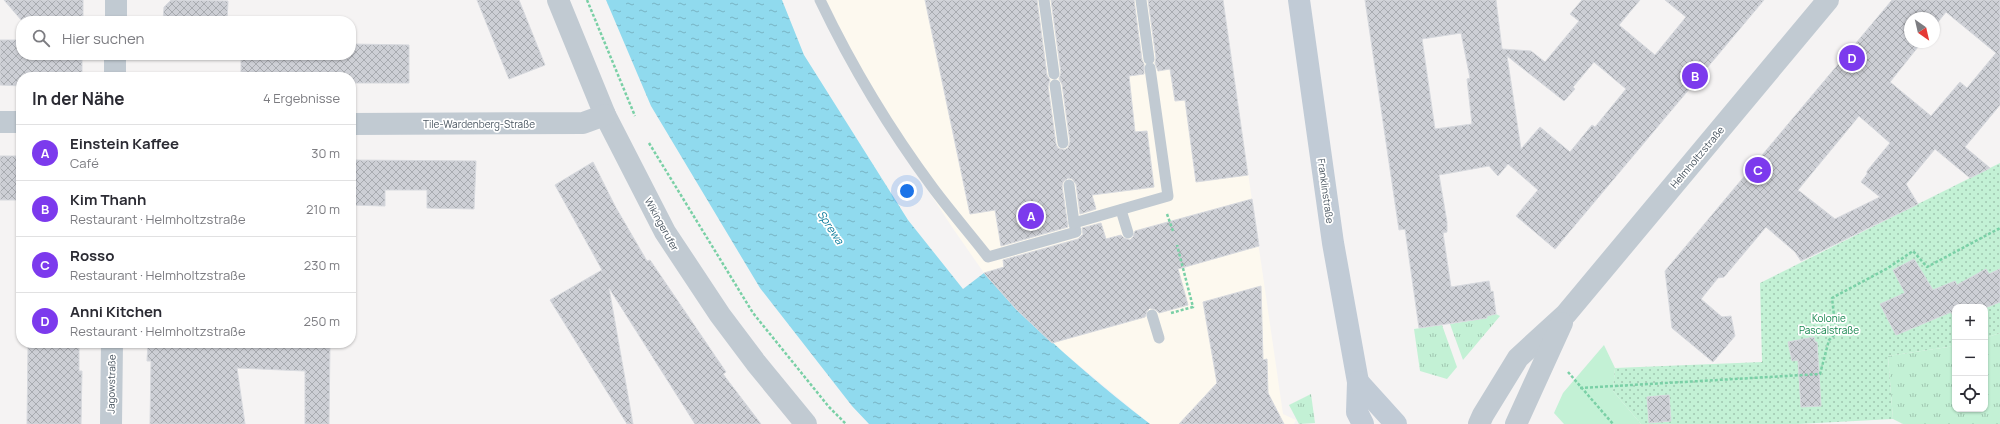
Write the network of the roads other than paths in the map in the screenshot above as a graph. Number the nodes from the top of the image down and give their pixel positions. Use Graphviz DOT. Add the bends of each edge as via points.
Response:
graph roads {
  1 [pos="116,0"];
  2 [pos="558,0"];
  3 [pos="820,0"];
  4 [pos="1044,0"];
  5 [pos="1141,0"];
  6 [pos="1299,0"];
  7 [pos="1828,0"];
  8 [pos="116,16"];
  9 [pos="115,60"];
  10 [pos="115,72"];
  11 [pos="605,115"];
  12 [pos="0,122"];
  13 [pos="16,122"];
  14 [pos="356,124"];
  15 [pos="1063,143"];
  16 [pos="1069,184"];
  17 [pos="1121,210"];
  18 [pos="1074,223"];
  19 [pos="1128,233"];
  20 [pos="1566,314"];
  21 [pos="1152,316"];
  22 [pos="1159,338"];
  23 [pos="112,348"];
  24 [pos="1358,382"];
  25 [pos="111,424"];
  26 [pos="806,424"];
  27 [pos="1363,424"];
  28 [pos="1396,424"];
  29 [pos="1479,424"];
  30 [pos="1516,424"];
  1 -- 8 [label="street"];
  2 -- 11 [label="street, Wikingerufer"];
  3 -- 18 [label="lane" via="888,122 934,189 988,257 1076,232"];
  4 -- 15 [label="lane"];
  5 -- 17 [label="lane" via="1168,196"];
  6 -- 24 [label="main road, Franklinstraße" via="1333,243"];
  7 -- 20 [label="street, Helmholtzstraße"];
  9 -- 10 [label="street"];
  11 -- 14 [label="street, Tile-Wardenberg-Straße" via="583,123"];
  11 -- 26 [label="street, Wikingerufer" via="665,232 720,315"];
  12 -- 13 [label="street"];
  16 -- 18 [label="lane"];
  17 -- 18 [label="lane"];
  17 -- 19 [label="lane"];
  20 -- 29 [label="street, Helmholtzstraße" via="1518,358"];
  20 -- 30 [label="street, Helmholtzstraße"];
  21 -- 22 [label="lane"];
  23 -- 25 [label="street, Jagowstraße"];
  24 -- 27 [label="main road, Franklinstraße" via="1357,412"];
  24 -- 28 [label="main road"];
}
